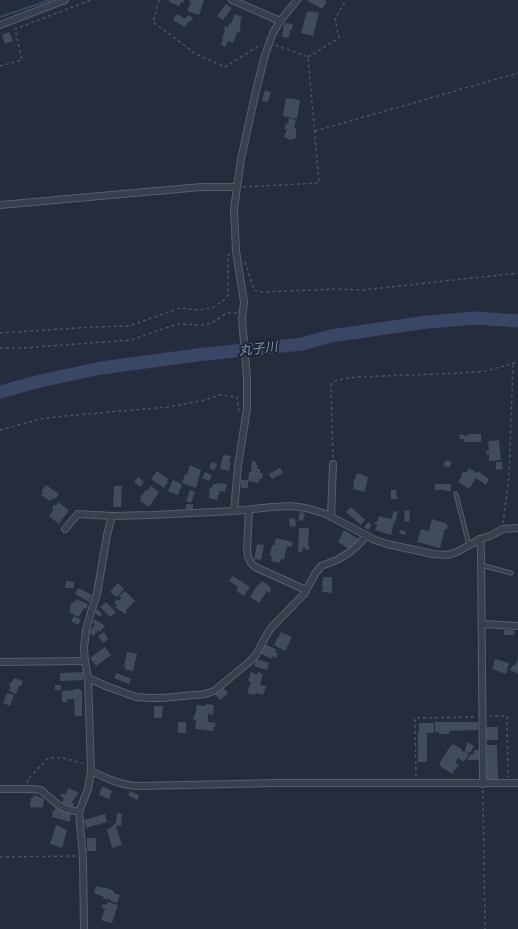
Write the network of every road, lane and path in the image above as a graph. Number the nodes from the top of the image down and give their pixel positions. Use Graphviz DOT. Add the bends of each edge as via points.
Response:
graph roads {
  1 [pos="65,0"];
  2 [pos="91,0"];
  3 [pos="159,0"];
  4 [pos="232,0"];
  5 [pos="296,0"];
  6 [pos="346,0"];
  7 [pos="280,21"];
  8 [pos="0,26"];
  9 [pos="269,43"];
  10 [pos="308,57"];
  11 [pos="0,66"];
  12 [pos="518,73"];
  13 [pos="315,131"];
  14 [pos="236,187"];
  15 [pos="0,205"];
  16 [pos="237,255"];
  17 [pos="244,260"];
  18 [pos="518,273"];
  19 [pos="242,316"];
  20 [pos="0,333"];
  21 [pos="0,348"];
  22 [pos="518,362"];
  23 [pos="513,363"];
  24 [pos="239,416"];
  25 [pos="0,430"];
  26 [pos="334,464"];
  27 [pos="456,494"];
  28 [pos="249,510"];
  29 [pos="234,511"];
  30 [pos="112,516"];
  31 [pos="331,517"];
  32 [pos="518,528"];
  33 [pos="65,529"];
  34 [pos="503,529"];
  35 [pos="366,536"];
  36 [pos="480,539"];
  37 [pos="469,545"];
  38 [pos="481,565"];
  39 [pos="511,573"];
  40 [pos="306,590"];
  41 [pos="482,624"];
  42 [pos="518,626"];
  43 [pos="85,661"];
  44 [pos="0,662"];
  45 [pos="88,678"];
  46 [pos="483,717"];
  47 [pos="91,768"];
  48 [pos="508,783"];
  49 [pos="518,783"];
  50 [pos="416,784"];
  51 [pos="483,784"];
  52 [pos="0,789"];
  53 [pos="26,789"];
  54 [pos="79,812"];
  55 [pos="83,856"];
  56 [pos="0,857"];
  57 [pos="84,929"];
  58 [pos="485,929"];
  1 -- 8 [label="street"];
  2 -- 11 [label="path" via="15,29 22,60"];
  3 -- 9 [label="path" via="153,22 196,54 225,67 257,47"];
  4 -- 7 [label="street"];
  5 -- 7 [label="street"];
  6 -- 10 [label="path" via="335,19 339,38"];
  7 -- 9 [label="street"];
  9 -- 10 [label="path"];
  9 -- 14 [label="street"];
  10 -- 13 [label="path"];
  12 -- 13 [label="path"];
  13 -- 14 [label="path" via="319,182"];
  14 -- 15 [label="street" via="201,187"];
  14 -- 16 [label="street" via="234,209"];
  16 -- 19 [label="street" via="244,302"];
  16 -- 20 [label="path" via="228,255 228,295 212,308 180,308 129,326"];
  17 -- 18 [label="path" via="254,290 260,292 362,290"];
  19 -- 21 [label="path" via="227,313 204,325 177,324 131,340"];
  19 -- 29 [label="street" via="247,409"];
  22 -- 23 [label="path"];
  23 -- 26 [label="path" via="479,372 337,380 332,383 331,388"];
  23 -- 34 [label="path" via="509,478"];
  24 -- 25 [label="path" via="237,397 220,395 168,407 41,419"];
  26 -- 31 [label="street"];
  27 -- 37 [label="lane"];
  28 -- 29 [label="street"];
  28 -- 31 [label="street" via="290,506 306,508"];
  28 -- 40 [label="street" via="247,548 251,563"];
  29 -- 30 [label="street"];
  30 -- 33 [label="street" via="78,514"];
  30 -- 43 [label="street" via="97,594 86,630"];
  31 -- 35 [label="street"];
  32 -- 34 [label="street"];
  34 -- 36 [label="street"];
  35 -- 37 [label="street" via="387,544 433,554 448,555"];
  35 -- 40 [label="street" via="347,554 321,566"];
  36 -- 37 [label="street"];
  36 -- 38 [label="street"];
  38 -- 39 [label="lane"];
  38 -- 41 [label="street"];
  40 -- 45 [label="street" via="271,628 256,655 214,691 162,698 136,697"];
  41 -- 42 [label="street"];
  41 -- 46 [label="street"];
  43 -- 44 [label="street"];
  43 -- 45 [label="street"];
  45 -- 47 [label="street"];
  46 -- 48 [label="path" via="507,716"];
  46 -- 50 [label="path" via="415,718"];
  46 -- 51 [label="street"];
  47 -- 50 [label="street" via="109,779 137,786 276,783"];
  47 -- 53 [label="path" via="63,758 47,759 28,780"];
  47 -- 54 [label="street" via="88,789"];
  48 -- 49 [label="street"];
  48 -- 51 [label="street"];
  50 -- 51 [label="street"];
  51 -- 58 [label="path"];
  52 -- 53 [label="street"];
  53 -- 54 [label="street" via="42,790 57,804"];
  54 -- 55 [label="street"];
  55 -- 56 [label="path"];
  55 -- 57 [label="street"];
}
